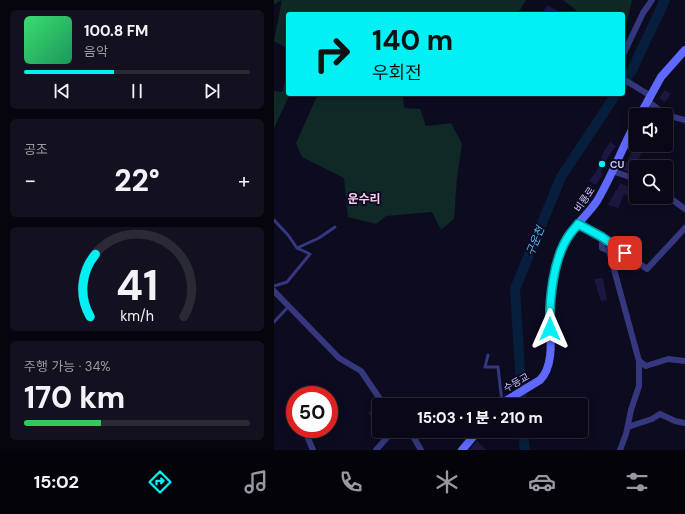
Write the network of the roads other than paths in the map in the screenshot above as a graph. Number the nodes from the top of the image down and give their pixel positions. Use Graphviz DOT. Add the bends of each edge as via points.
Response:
graph roads {
  1 [pos="652,0"];
  2 [pos="685,50"];
  3 [pos="625,51"];
  4 [pos="625,80"];
  5 [pos="648,97"];
  6 [pos="643,108"];
  7 [pos="659,108"];
  8 [pos="673,117"];
  9 [pos="685,120"];
  10 [pos="629,136"];
  11 [pos="612,171"];
  12 [pos="629,177"];
  13 [pos="673,200"];
  14 [pos="685,209"];
  15 [pos="274,220"];
  16 [pos="578,224"];
  17 [pos="335,227"];
  18 [pos="685,228"];
  19 [pos="602,237"];
  20 [pos="297,248"];
  21 [pos="274,286"];
  22 [pos="274,291"];
  23 [pos="289,306"];
  24 [pos="274,322"];
  25 [pos="488,355"];
  26 [pos="639,361"];
  27 [pos="685,362"];
  28 [pos="540,380"];
  29 [pos="379,398"];
  30 [pos="501,398"];
  31 [pos="509,398"];
  32 [pos="685,423"];
  33 [pos="628,427"];
  34 [pos="308,438"];
  35 [pos="387,438"];
  36 [pos="414,438"];
  37 [pos="472,438"];
  38 [pos="313,450"];
  39 [pos="376,450"];
  40 [pos="421,450"];
  41 [pos="462,450"];
  42 [pos="620,450"];
  1 -- 3 [label="street"];
  2 -- 5 [label="main road" via="660,76"];
  4 -- 5 [label="street"];
  5 -- 6 [label="main road"];
  5 -- 7 [label="street"];
  8 -- 9 [label="street"];
  10 -- 11 [label="main road, 비룡로"];
  11 -- 12 [label="street"];
  11 -- 16 [label="main road, 비룡로" via="597,200"];
  13 -- 14 [label="street"];
  15 -- 20 [label="lane"];
  16 -- 19 [label="street"];
  16 -- 28 [label="main road, 비룡로" via="564,244 557,264 552,291 548,369"];
  17 -- 20 [label="lane"];
  18 -- 19 [label="street" via="647,269"];
  19 -- 26 [label="street" via="602,248 609,251"];
  20 -- 21 [label="lane" via="310,254 287,282"];
  22 -- 23 [label="street"];
  23 -- 24 [label="lane"];
  23 -- 29 [label="street" via="339,358 361,370"];
  25 -- 30 [label="lane" via="485,367 498,367"];
  26 -- 27 [label="street" via="646,366 668,359"];
  26 -- 33 [label="street" via="639,386"];
  28 -- 31 [label="main road, 수동교"];
  32 -- 33 [label="street" via="660,414"];
  33 -- 42 [label="street"];
  34 -- 38 [label="street"];
  35 -- 39 [label="street"];
  36 -- 40 [label="street"];
  37 -- 41 [label="main road"];
}
